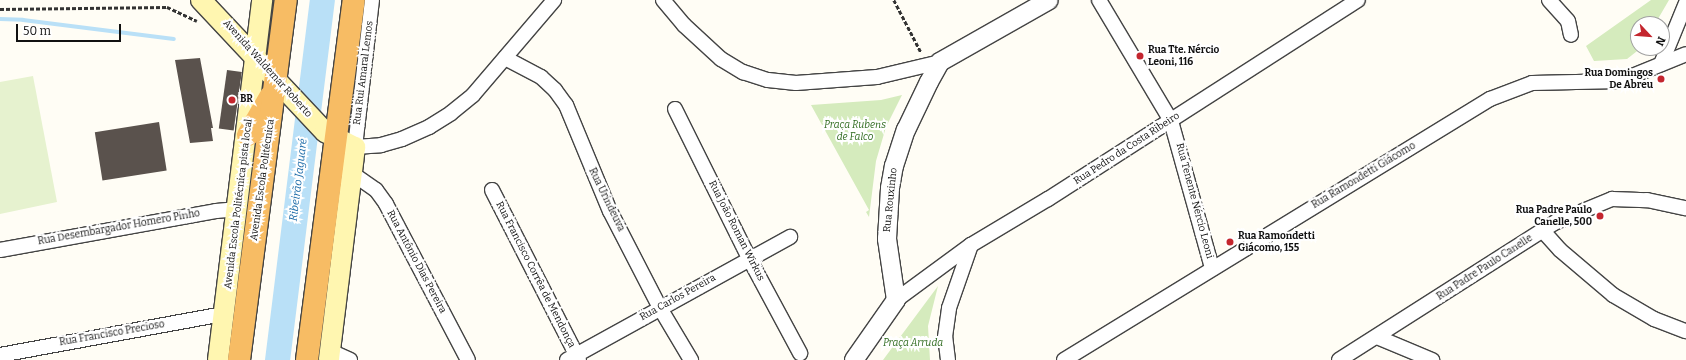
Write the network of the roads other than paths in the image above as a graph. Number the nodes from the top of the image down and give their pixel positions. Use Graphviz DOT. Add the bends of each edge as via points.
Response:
graph roads {
  1 [pos="201,0"];
  2 [pos="262,0"];
  3 [pos="286,0"];
  4 [pos="354,0"];
  5 [pos="372,0"];
  6 [pos="554,0"];
  7 [pos="663,0"];
  8 [pos="1049,0"];
  9 [pos="1099,0"];
  10 [pos="1110,0"];
  11 [pos="1358,0"];
  12 [pos="1549,0"];
  13 [pos="1686,3"];
  14 [pos="1118,30"];
  15 [pos="1571,35"];
  16 [pos="1686,54"];
  17 [pos="505,58"];
  18 [pos="256,60"];
  19 [pos="940,62"];
  20 [pos="1661,64"];
  21 [pos="276,83"];
  22 [pos="675,109"];
  23 [pos="1171,121"];
  24 [pos="248,135"];
  25 [pos="339,140"];
  26 [pos="353,174"];
  27 [pos="492,190"];
  28 [pos="1686,208"];
  29 [pos="238,209"];
  30 [pos="1543,230"];
  31 [pos="790,237"];
  32 [pos="971,245"];
  33 [pos="0,250"];
  34 [pos="750,260"];
  35 [pos="1212,268"];
  36 [pos="896,300"];
  37 [pos="660,308"];
  38 [pos="224,314"];
  39 [pos="1686,331"];
  40 [pos="1377,337"];
  41 [pos="800,353"];
  42 [pos="0,355"];
  43 [pos="329,355"];
  44 [pos="574,358"];
  45 [pos="218,360"];
  46 [pos="239,360"];
  47 [pos="307,360"];
  48 [pos="350,360"];
  49 [pos="468,360"];
  50 [pos="691,360"];
  51 [pos="854,360"];
  52 [pos="948,360"];
  53 [pos="1064,360"];
  54 [pos="1339,360"];
  55 [pos="1432,360"];
  1 -- 18 [label="main road, Avenida Waldemar Roberto" via="225,23"];
  2 -- 18 [label="main road, Avenida Escola Politécnica pista local"];
  3 -- 21 [label="highway, Avenida Escola Politécnica"];
  4 -- 25 [label="highway"];
  5 -- 25 [label="street, Rua Rui Amaral Lemos"];
  6 -- 17 [label="street"];
  7 -- 19 [label="street" via="684,25 721,58 743,72 768,80 796,84 877,77"];
  8 -- 19 [label="street"];
  9 -- 14 [label="street, Rua Tenente Nércio Leoni"];
  10 -- 14 [label="street, Rua Tenente Nércio Leoni"];
  11 -- 23 [label="street, Rua Pedro da Costa Ribeiro"];
  12 -- 15 [label="street" via="1568,21"];
  13 -- 20 [label="street"];
  14 -- 23 [label="street, Rua Tenente Nércio Leoni"];
  16 -- 20 [label="street, Rua Ramondetti Giácomo"];
  17 -- 25 [label="street" via="473,95 429,127 381,145"];
  17 -- 37 [label="street, Rua Urindeuva" via="541,77 566,105 593,175"];
  18 -- 21 [label="main road, Avenida Waldemar Roberto"];
  18 -- 24 [label="main road, Avenida Escola Politécnica pista local"];
  19 -- 36 [label="street, Rua Rouxinho" via="916,107 894,166 887,217 887,239"];
  20 -- 35 [label="street, Rua Ramondetti Giácomo" via="1620,81 1532,83 1490,99"];
  21 -- 24 [label="highway"];
  21 -- 25 [label="main road, Avenida Waldemar Roberto"];
  21 -- 46 [label="highway, Avenida Escola Politécnica"];
  22 -- 34 [label="street, Rua João Roman Wirkus"];
  23 -- 32 [label="street, Rua Pedro da Costa Ribeiro"];
  23 -- 35 [label="street, Rua Tenente Nércio Leoni"];
  24 -- 29 [label="main road, Avenida Escola Politécnica pista local"];
  25 -- 26 [label="main road"];
  25 -- 47 [label="highway"];
  26 -- 43 [label="main road"];
  26 -- 49 [label="street, Rua Antônio Dias Pereira" via="376,190 386,204"];
  27 -- 44 [label="street, Rua Francisco Corrêa de Mendonça"];
  28 -- 30 [label="street, Rua Padre Paulo Canelle" via="1648,200 1612,199"];
  29 -- 33 [label="street, Rua Desembargador Homero Pinho"];
  29 -- 38 [label="main road, Avenida Escola Politécnica pista local"];
  30 -- 39 [label="street" via="1560,250 1613,295 1654,319"];
  30 -- 40 [label="street, Rua Padre Paulo Canelle"];
  31 -- 34 [label="street, Rua Carlos Pereira"];
  32 -- 36 [label="street, Rua Pedro da Costa Ribeiro"];
  32 -- 52 [label="street" via="949,308 945,337"];
  34 -- 37 [label="street, Rua Carlos Pereira"];
  34 -- 41 [label="street, Rua João Roman Wirkus"];
  35 -- 53 [label="street, Rua Ramondetti Giácomo"];
  36 -- 51 [label="street"];
  37 -- 44 [label="street, Rua Carlos Pereira"];
  37 -- 50 [label="street, Rua Urindeuva"];
  38 -- 42 [label="street, Rua Francisco Precioso"];
  38 -- 45 [label="main road, Avenida Escola Politécnica pista local"];
  40 -- 54 [label="street, Rua Padre Paulo Canelle"];
  40 -- 55 [label="street"];
  43 -- 48 [label="street"];
}
